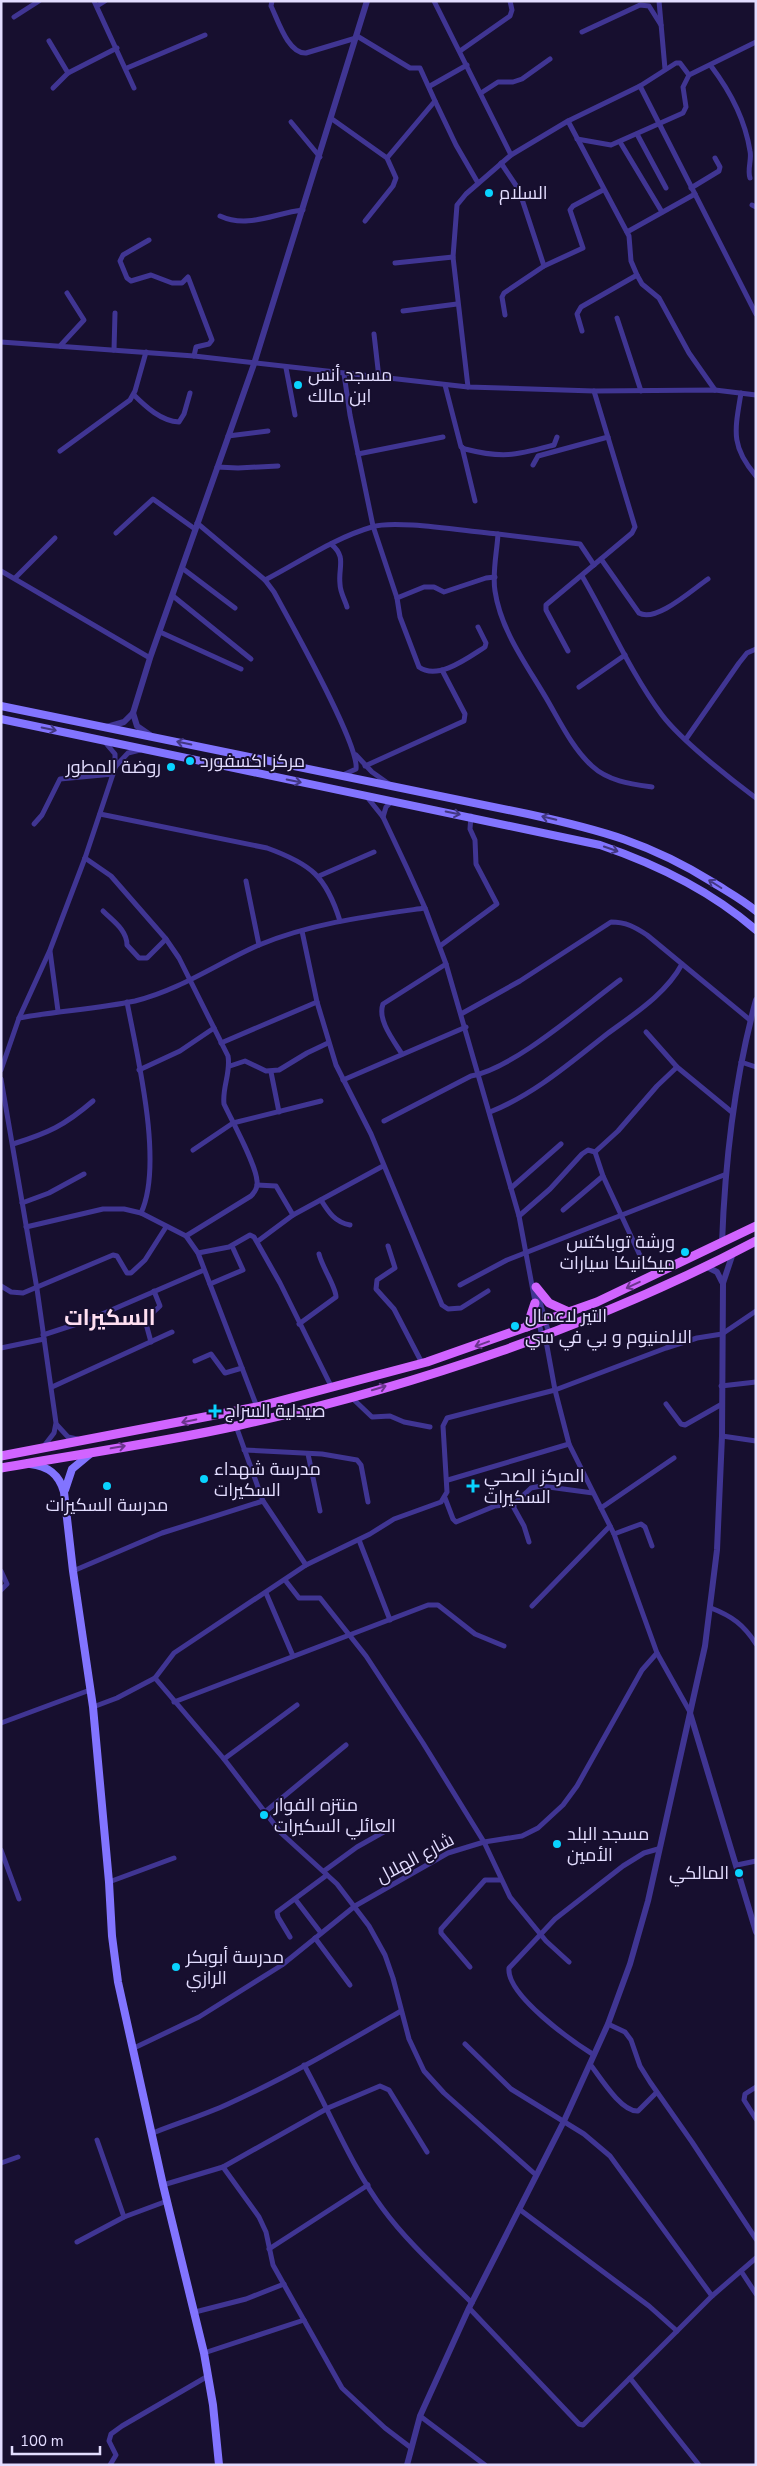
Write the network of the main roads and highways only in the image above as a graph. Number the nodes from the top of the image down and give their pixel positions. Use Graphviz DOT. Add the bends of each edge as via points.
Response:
graph roads {
  1 [pos="1,706"];
  2 [pos="1,720"];
  3 [pos="528,814"];
  4 [pos="526,828"];
  5 [pos="753,908"];
  6 [pos="756,930"];
  7 [pos="756,1226"];
  8 [pos="756,1241"];
  9 [pos="536,1288"];
  10 [pos="535,1303"];
  11 [pos="569,1312"];
  12 [pos="527,1327"];
  13 [pos="95,1451"];
  14 [pos="1,1456"];
  15 [pos="25,1464"];
  16 [pos="1,1468"];
  17 [pos="64,1492"];
  18 [pos="219,2465"];
  3 -- 1 [label="main road, one-way"];
  2 -- 4 [label="main road, one-way"];
  3 -- 4 [label="main road"];
  5 -- 3 [label="main road, one-way" via="690,868 630,840"];
  4 -- 6 [label="main road, one-way" via="600,845 653,865 711,897"];
  7 -- 11 [label="main road, one-way" via="597,1302"];
  13 -- 8 [label="main road, one-way" via="236,1426 351,1396 546,1337"];
  9 -- 11 [label="main road" via="549,1303"];
  10 -- 12 [label="main road"];
  11 -- 12 [label="main road"];
  12 -- 14 [label="main road, one-way" via="422,1363 258,1407"];
  13 -- 15 [label="main road"];
  13 -- 17 [label="main road" via="72,1469"];
  15 -- 16 [label="main road"];
  15 -- 17 [label="main road" via="53,1472"];
  17 -- 18 [label="main road" via="93,1707 118,1982 204,2353"];
}
